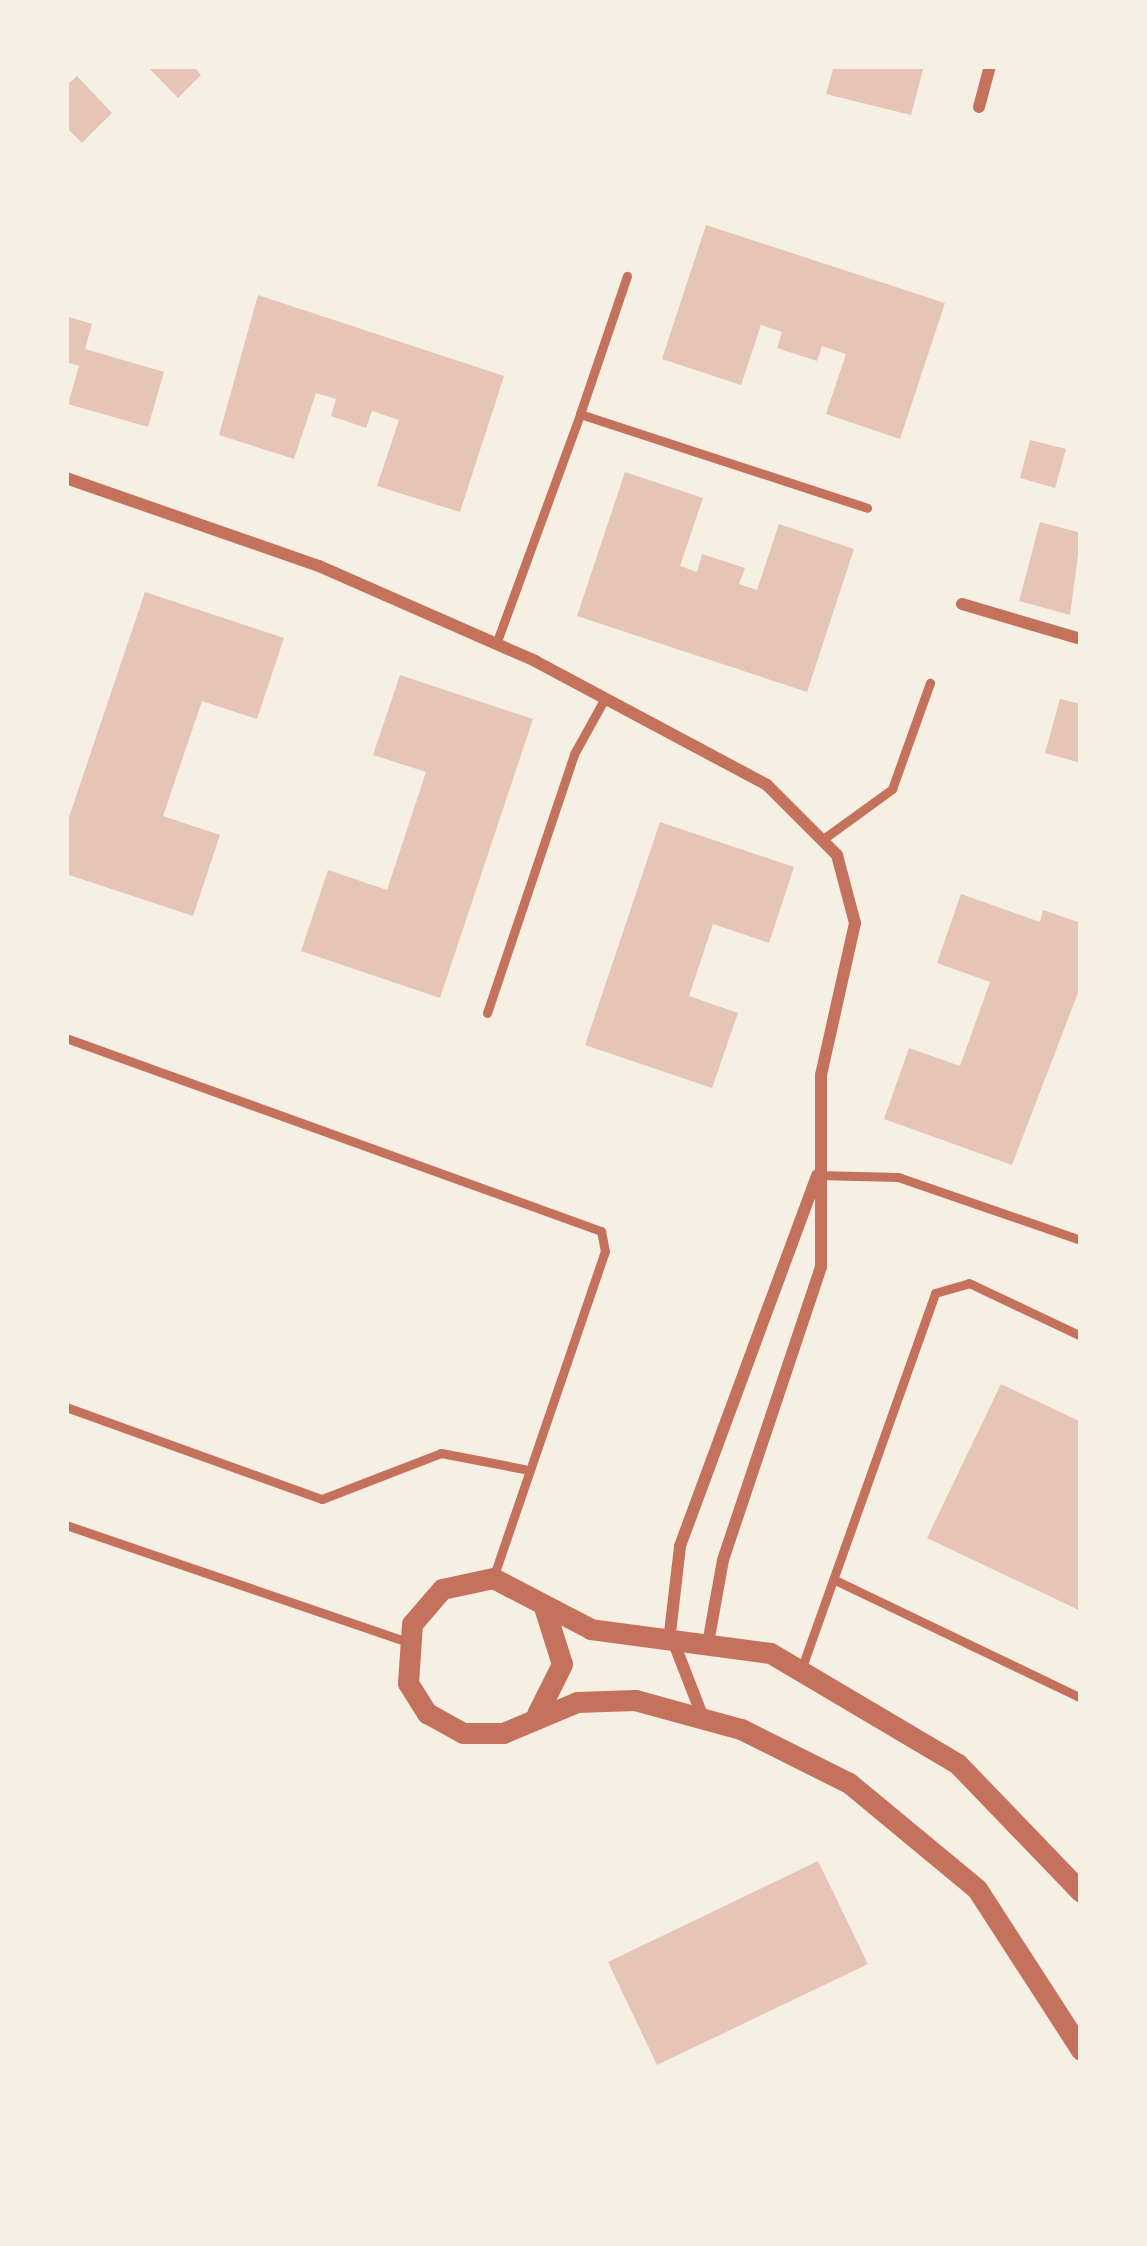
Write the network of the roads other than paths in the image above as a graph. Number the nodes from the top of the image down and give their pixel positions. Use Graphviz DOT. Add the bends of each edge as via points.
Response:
graph roads {
  1 [pos="990,66"];
  2 [pos="979,107"];
  3 [pos="627,276"];
  4 [pos="580,414"];
  5 [pos="66,478"];
  6 [pos="867,508"];
  7 [pos="962,604"];
  8 [pos="1081,639"];
  9 [pos="496,644"];
  10 [pos="929,683"];
  11 [pos="604,698"];
  12 [pos="826,837"];
  13 [pos="487,1012"];
  14 [pos="66,1037"];
  15 [pos="817,1175"];
  16 [pos="1081,1240"];
  17 [pos="1081,1336"];
  18 [pos="66,1407"];
  19 [pos="524,1469"];
  20 [pos="66,1525"];
  21 [pos="493,1578"];
  22 [pos="835,1580"];
  23 [pos="540,1601"];
  24 [pos="670,1634"];
  25 [pos="710,1638"];
  26 [pos="405,1641"];
  27 [pos="802,1667"];
  28 [pos="1081,1698"];
  29 [pos="702,1715"];
  30 [pos="522,1725"];
  31 [pos="1081,1892"];
  32 [pos="1081,2050"];
  1 -- 2 [label="street"];
  3 -- 4 [label="lane"];
  4 -- 6 [label="lane"];
  4 -- 9 [label="lane"];
  5 -- 9 [label="street" via="305,560"];
  7 -- 8 [label="street"];
  9 -- 11 [label="street"];
  10 -- 12 [label="lane" via="892,788"];
  11 -- 12 [label="street" via="747,772"];
  11 -- 13 [label="lane" via="574,754"];
  12 -- 15 [label="street" via="855,923 821,1075"];
  14 -- 19 [label="lane" via="597,1226 603,1258"];
  15 -- 16 [label="lane" via="898,1177"];
  15 -- 24 [label="street" via="772,1273 680,1546"];
  15 -- 25 [label="street" via="817,1286 723,1560"];
  17 -- 22 [label="lane" via="969,1283 935,1293"];
  18 -- 19 [label="lane" via="322,1499 441,1453"];
  19 -- 21 [label="lane"];
  20 -- 26 [label="lane"];
  21 -- 23 [label="street"];
  21 -- 26 [label="street" via="442,1589"];
  22 -- 27 [label="lane"];
  22 -- 28 [label="lane"];
  23 -- 24 [label="street" via="591,1629"];
  23 -- 30 [label="street" via="562,1664 552,1696"];
  24 -- 25 [label="street"];
  24 -- 29 [label="street"];
  25 -- 27 [label="street"];
  26 -- 30 [label="street" via="408,1683 427,1713 483,1736"];
  27 -- 31 [label="street" via="958,1764"];
  29 -- 30 [label="street" via="616,1698"];
  29 -- 32 [label="street" via="824,1768 933,1846 1015,1936"];
}
